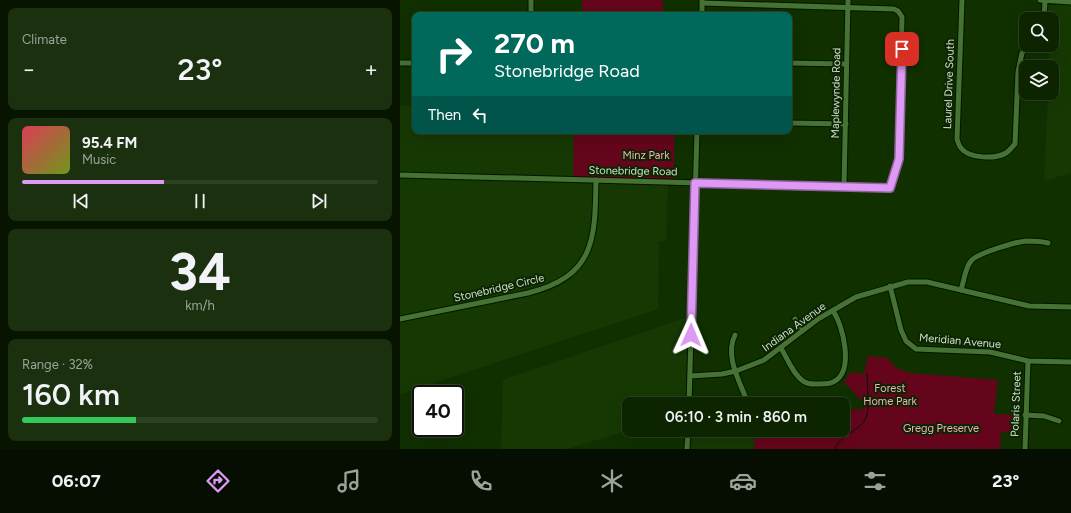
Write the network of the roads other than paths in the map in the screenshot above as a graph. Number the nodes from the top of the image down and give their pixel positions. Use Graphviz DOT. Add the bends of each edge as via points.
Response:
graph roads {
  1 [pos="531,0"];
  2 [pos="848,0"];
  3 [pos="962,0"];
  4 [pos="1043,1"];
  5 [pos="702,2"];
  6 [pos="1071,2"];
  7 [pos="848,8"];
  8 [pos="531,12"];
  9 [pos="1044,12"];
  10 [pos="1023,52"];
  11 [pos="400,62"];
  12 [pos="412,63"];
  13 [pos="792,63"];
  14 [pos="846,64"];
  15 [pos="792,123"];
  16 [pos="846,124"];
  17 [pos="697,134"];
  18 [pos="400,175"];
  19 [pos="596,180"];
  20 [pos="695,183"];
  21 [pos="844,186"];
  22 [pos="1048,243"];
  23 [pos="890,286"];
  24 [pos="961,290"];
  25 [pos="1071,307"];
  26 [pos="832,311"];
  27 [pos="400,319"];
  28 [pos="795,319"];
  29 [pos="803,330"];
  30 [pos="734,335"];
  31 [pos="781,348"];
  32 [pos="1028,361"];
  33 [pos="1071,362"];
  34 [pos="736,371"];
  35 [pos="690,376"];
  36 [pos="689,397"];
  37 [pos="745,397"];
  38 [pos="1025,415"];
  39 [pos="1059,421"];
  40 [pos="688,437"];
  41 [pos="687,449"];
  42 [pos="1024,449"];
  1 -- 8 [label="street"];
  2 -- 7 [label="street, Maplewynde Road"];
  3 -- 10 [label="street, Laurel Drive South" via="957,139 966,152 972,155 998,157 1015,144 1018,72"];
  4 -- 6 [label="street"];
  4 -- 9 [label="street"];
  5 -- 7 [label="street"];
  7 -- 14 [label="street, Maplewynde Road"];
  7 -- 21 [label="street, Stonebridge Road" via="894,9 902,18 899,159 890,188"];
  11 -- 12 [label="street"];
  13 -- 14 [label="street"];
  14 -- 16 [label="street, Maplewynde Road"];
  15 -- 16 [label="street"];
  16 -- 21 [label="street, Maplewynde Road"];
  17 -- 20 [label="street"];
  18 -- 19 [label="street, Stonebridge Road"];
  19 -- 20 [label="street, Stonebridge Road"];
  19 -- 27 [label="street, Stonebridge Circle" via="594,235 585,258 565,279 544,289"];
  20 -- 21 [label="street, Stonebridge Road"];
  20 -- 35 [label="street"];
  22 -- 24 [label="street" via="1025,241 981,254 972,260 967,268"];
  23 -- 24 [label="street, Indiana Avenue" via="917,281"];
  23 -- 26 [label="street, Indiana Avenue" via="856,297"];
  23 -- 32 [label="street, Meridian Avenue" via="901,330 906,341 916,349 990,352"];
  24 -- 25 [label="street, Indiana Avenue" via="1029,306"];
  26 -- 29 [label="street, Indiana Avenue"];
  26 -- 31 [label="street" via="839,320 846,363 836,381 814,384 804,382"];
  28 -- 29 [label="street"];
  29 -- 31 [label="street, Indiana Avenue"];
  30 -- 34 [label="street" via="731,346"];
  31 -- 34 [label="street, Indiana Avenue" via="764,360"];
  32 -- 33 [label="street, Meridian Avenue"];
  32 -- 38 [label="street, Polaris Street"];
  34 -- 35 [label="street, Indiana Avenue"];
  34 -- 37 [label="street"];
  35 -- 36 [label="street"];
  38 -- 39 [label="street" via="1044,416"];
  38 -- 42 [label="street, Polaris Street"];
  40 -- 41 [label="street"];
}
